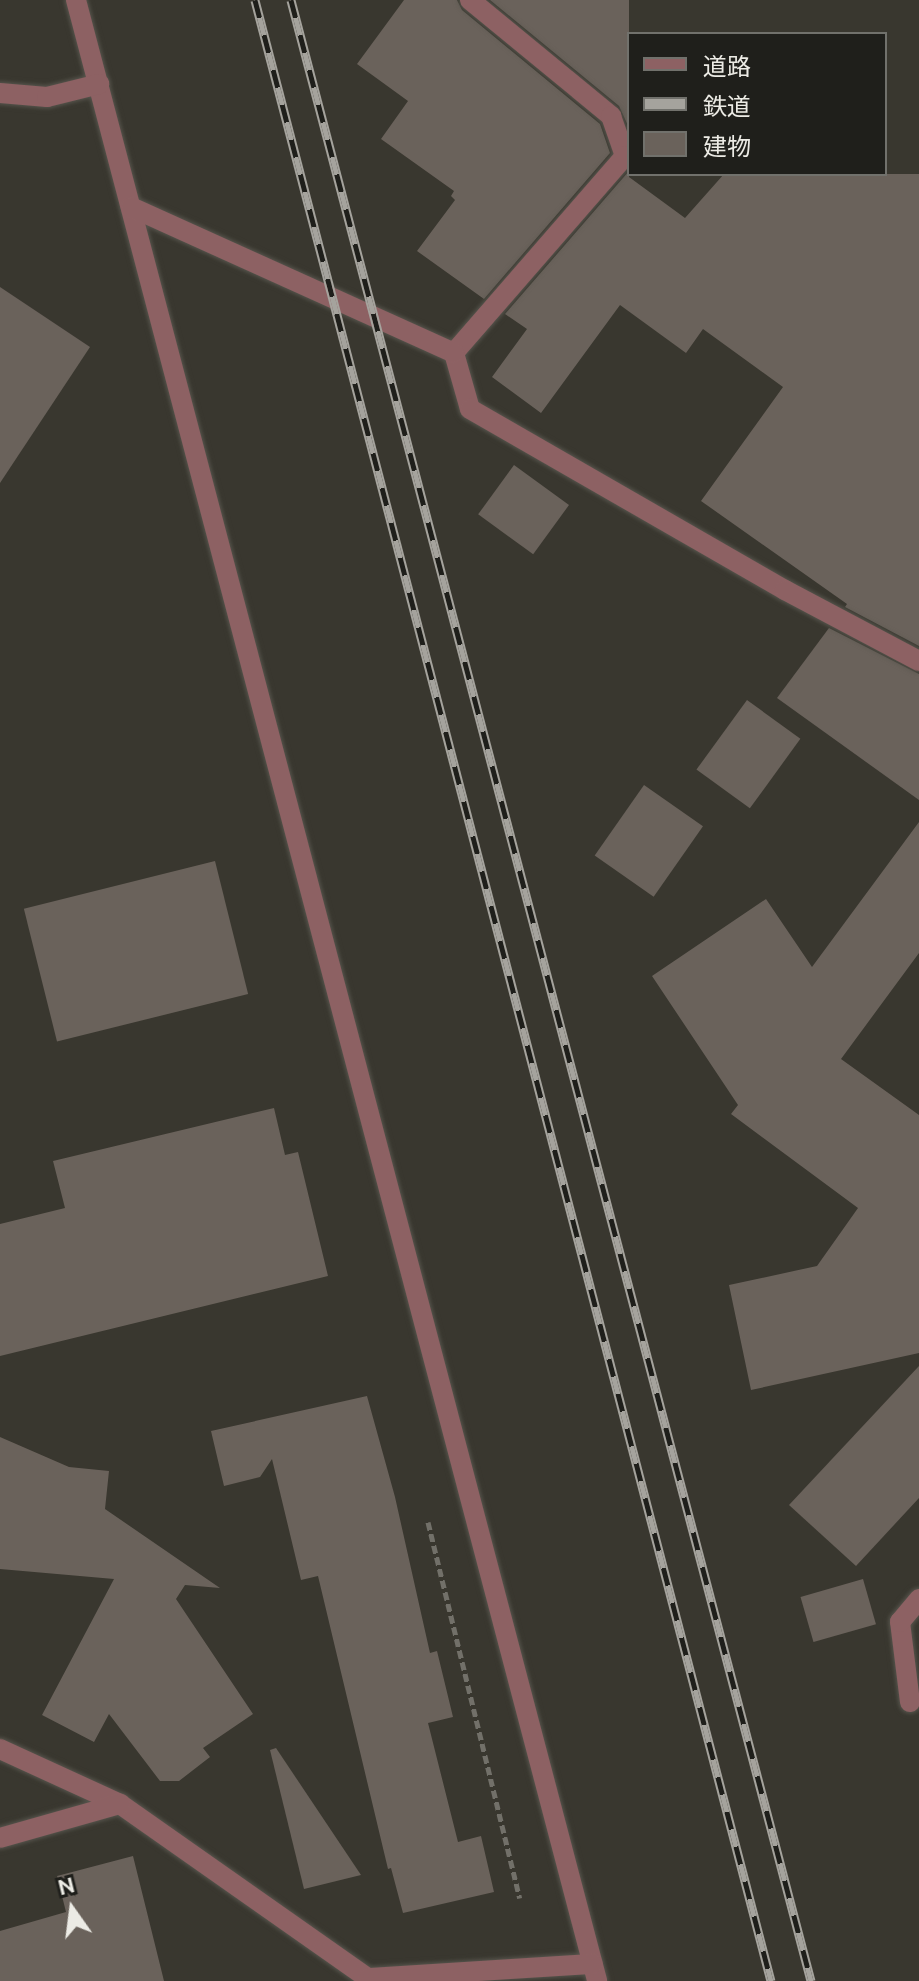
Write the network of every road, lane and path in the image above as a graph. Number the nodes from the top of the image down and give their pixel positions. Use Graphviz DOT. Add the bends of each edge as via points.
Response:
graph roads {
  1 [pos="76,0"];
  2 [pos="470,0"];
  3 [pos="99,84"];
  4 [pos="0,93"];
  5 [pos="131,207"];
  6 [pos="454,353"];
  7 [pos="919,661"];
  8 [pos="919,1599"];
  9 [pos="910,1702"];
  10 [pos="0,1749"];
  11 [pos="120,1804"];
  12 [pos="0,1838"];
  13 [pos="595,1972"];
  1 -- 3 [label="street"];
  2 -- 6 [label="street" via="611,116 625,156"];
  3 -- 4 [label="street" via="47,97"];
  3 -- 5 [label="street"];
  5 -- 6 [label="street"];
  5 -- 13 [label="street"];
  6 -- 7 [label="street" via="470,409"];
  8 -- 9 [label="street" via="900,1622"];
  10 -- 11 [label="street"];
  11 -- 12 [label="street"];
  11 -- 13 [label="street" via="368,1978"];
}
